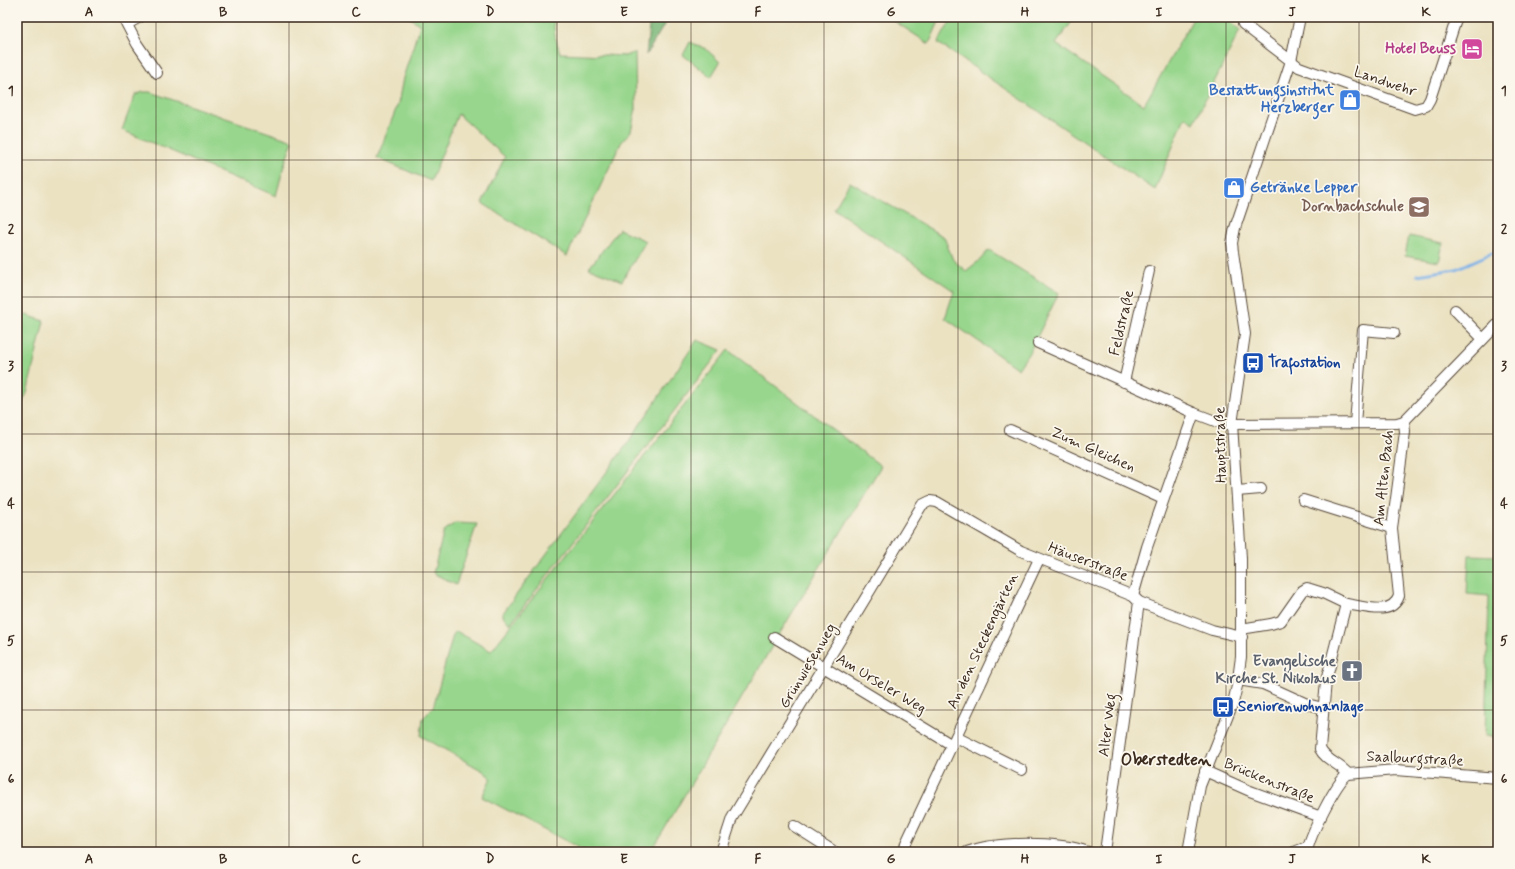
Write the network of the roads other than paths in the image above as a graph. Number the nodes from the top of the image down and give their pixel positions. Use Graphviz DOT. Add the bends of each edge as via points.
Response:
graph roads {
  1 [pos="140,17"];
  2 [pos="1300,17"];
  3 [pos="1457,17"];
  4 [pos="125,21"];
  5 [pos="1243,24"];
  6 [pos="1292,61"];
  7 [pos="157,73"];
  8 [pos="1150,271"];
  9 [pos="1455,310"];
  10 [pos="1498,324"];
  11 [pos="1394,333"];
  12 [pos="1483,339"];
  13 [pos="1038,343"];
  14 [pos="1124,382"];
  15 [pos="1194,414"];
  16 [pos="1404,420"];
  17 [pos="1354,423"];
  18 [pos="1232,424"];
  19 [pos="1010,430"];
  20 [pos="1261,489"];
  21 [pos="1236,491"];
  22 [pos="1163,499"];
  23 [pos="1303,500"];
  24 [pos="930,501"];
  25 [pos="1392,528"];
  26 [pos="1039,559"];
  27 [pos="1136,599"];
  28 [pos="1346,604"];
  29 [pos="1242,633"];
  30 [pos="774,637"];
  31 [pos="824,668"];
  32 [pos="1238,680"];
  33 [pos="1323,708"];
  34 [pos="954,741"];
  35 [pos="1022,770"];
  36 [pos="1205,771"];
  37 [pos="1348,774"];
  38 [pos="1498,778"];
  39 [pos="1321,817"];
  40 [pos="794,826"];
  41 [pos="1039,848"];
  42 [pos="1307,849"];
  43 [pos="721,852"];
  44 [pos="835,852"];
  45 [pos="904,852"];
  46 [pos="967,852"];
  47 [pos="1088,852"];
  48 [pos="1105,852"];
  49 [pos="1188,852"];
  50 [pos="1294,852"];
  1 -- 4 [label="street"];
  2 -- 6 [label="street, Hauptstraße"];
  3 -- 6 [label="street, Landwehr" via="1430,99 1426,106 1420,109 1370,94 1300,67"];
  4 -- 7 [label="street"];
  5 -- 6 [label="street"];
  6 -- 18 [label="street, Hauptstraße" via="1233,236 1245,334"];
  8 -- 14 [label="street, Feldstraße"];
  9 -- 12 [label="street"];
  10 -- 12 [label="street"];
  11 -- 17 [label="street" via="1363,330"];
  12 -- 16 [label="street"];
  13 -- 14 [label="street, Feldstraße"];
  14 -- 15 [label="street, Feldstraße"];
  15 -- 18 [label="street, Feldstraße"];
  15 -- 22 [label="street, Alter Weg"];
  16 -- 17 [label="street, Am Alten Bach" via="1397,423"];
  16 -- 25 [label="street, Am Alten Bach" via="1405,432"];
  17 -- 18 [label="street, Am Alten Bach"];
  18 -- 21 [label="street, Hauptstraße"];
  19 -- 22 [label="street, Zum Gleichen"];
  20 -- 21 [label="street"];
  21 -- 29 [label="street, Hauptstraße" via="1241,558"];
  22 -- 27 [label="street, Alter Weg" via="1147,547"];
  23 -- 25 [label="street"];
  24 -- 26 [label="street, Häuserstraße" via="937,502"];
  24 -- 31 [label="street, Grünwiesenweg" via="922,505"];
  25 -- 28 [label="street, Am Alten Bach" via="1399,596 1396,604 1389,608"];
  26 -- 27 [label="street, Häuserstraße"];
  26 -- 34 [label="street, An den Steckengärten"];
  27 -- 29 [label="street, Häuserstraße" via="1212,630"];
  27 -- 48 [label="street, Alter Weg"];
  28 -- 29 [label="street" via="1307,588 1302,591 1281,621"];
  28 -- 33 [label="street" via="1330,664"];
  29 -- 32 [label="street, Hauptstraße"];
  30 -- 31 [label="street, Am Urseler Weg"];
  31 -- 34 [label="street, Am Urseler Weg"];
  31 -- 43 [label="street, Grünwiesenweg" via="732,818"];
  32 -- 33 [label="street" via="1263,684 1307,704"];
  32 -- 36 [label="street, Hauptstraße" via="1233,703"];
  33 -- 37 [label="street" via="1320,749 1324,757 1337,763"];
  34 -- 35 [label="street"];
  34 -- 45 [label="street, An den Steckengärten"];
  36 -- 39 [label="street, Brückenstraße" via="1250,791"];
  36 -- 49 [label="street, Hauptstraße" via="1195,806"];
  37 -- 38 [label="street, Saalburgstraße" via="1396,770"];
  37 -- 39 [label="street, Saalburgstraße"];
  39 -- 42 [label="street, Saalburgstraße" via="1309,838"];
  40 -- 44 [label="street"];
  41 -- 46 [label="street" via="993,846"];
  41 -- 47 [label="street" via="1066,846"];
  42 -- 50 [label="street"];
}
